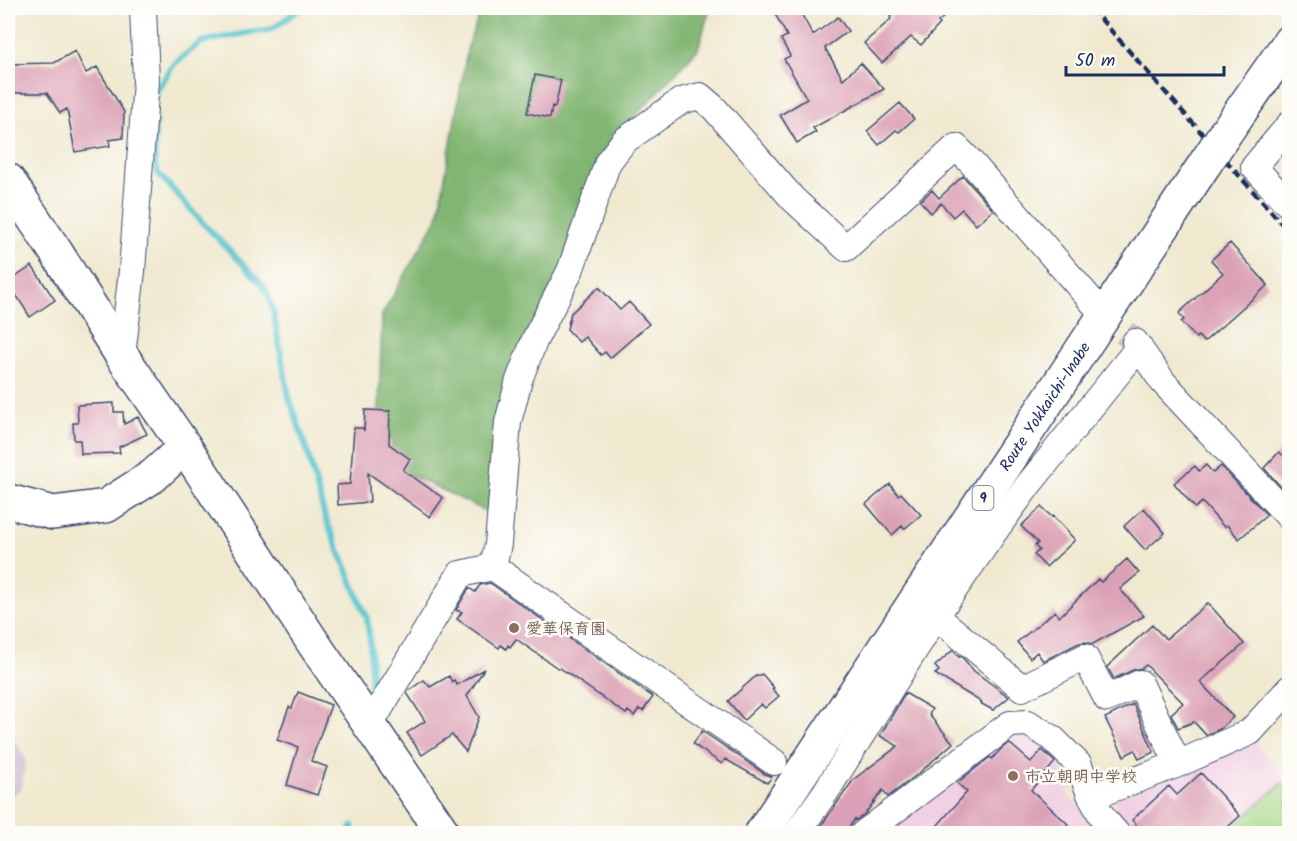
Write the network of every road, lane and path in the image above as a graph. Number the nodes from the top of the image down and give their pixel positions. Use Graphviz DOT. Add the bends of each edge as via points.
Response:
graph roads {
  1 [pos="143,8"];
  2 [pos="1290,41"];
  3 [pos="1290,124"];
  4 [pos="8,180"];
  5 [pos="1290,206"];
  6 [pos="1096,306"];
  7 [pos="122,356"];
  8 [pos="185,447"];
  9 [pos="8,501"];
  10 [pos="1290,518"];
  11 [pos="493,567"];
  12 [pos="936,616"];
  13 [pos="1290,688"];
  14 [pos="370,724"];
  15 [pos="774,762"];
  16 [pos="1178,764"];
  17 [pos="1092,797"];
  18 [pos="444,834"];
  19 [pos="761,834"];
  20 [pos="796,834"];
  21 [pos="863,834"];
  22 [pos="1118,834"];
  1 -- 7 [label="street" via="146,81"];
  2 -- 19 [label="street, Route Yokkaichi-Inabe / 9, bridge"];
  3 -- 5 [label="street" via="1254,167"];
  4 -- 7 [label="street"];
  6 -- 11 [label="street" via="956,147 846,248 794,199 714,108 700,96 681,100 624,141 608,162 570,271 535,339 508,422"];
  7 -- 8 [label="street"];
  8 -- 9 [label="street" via="153,476 106,506 53,513"];
  8 -- 14 [label="street"];
  10 -- 12 [label="street" via="1163,382 1137,344 1029,484"];
  11 -- 14 [label="street" via="460,574"];
  11 -- 15 [label="street"];
  12 -- 16 [label="street" via="1023,688 1085,657 1107,699 1140,683"];
  12 -- 20 [label="street"];
  13 -- 16 [label="street" via="1250,732"];
  14 -- 18 [label="street"];
  16 -- 17 [label="street"];
  17 -- 21 [label="street" via="1078,765 1052,738 1028,723 1010,724"];
  17 -- 22 [label="street" via="1103,818"];
}
